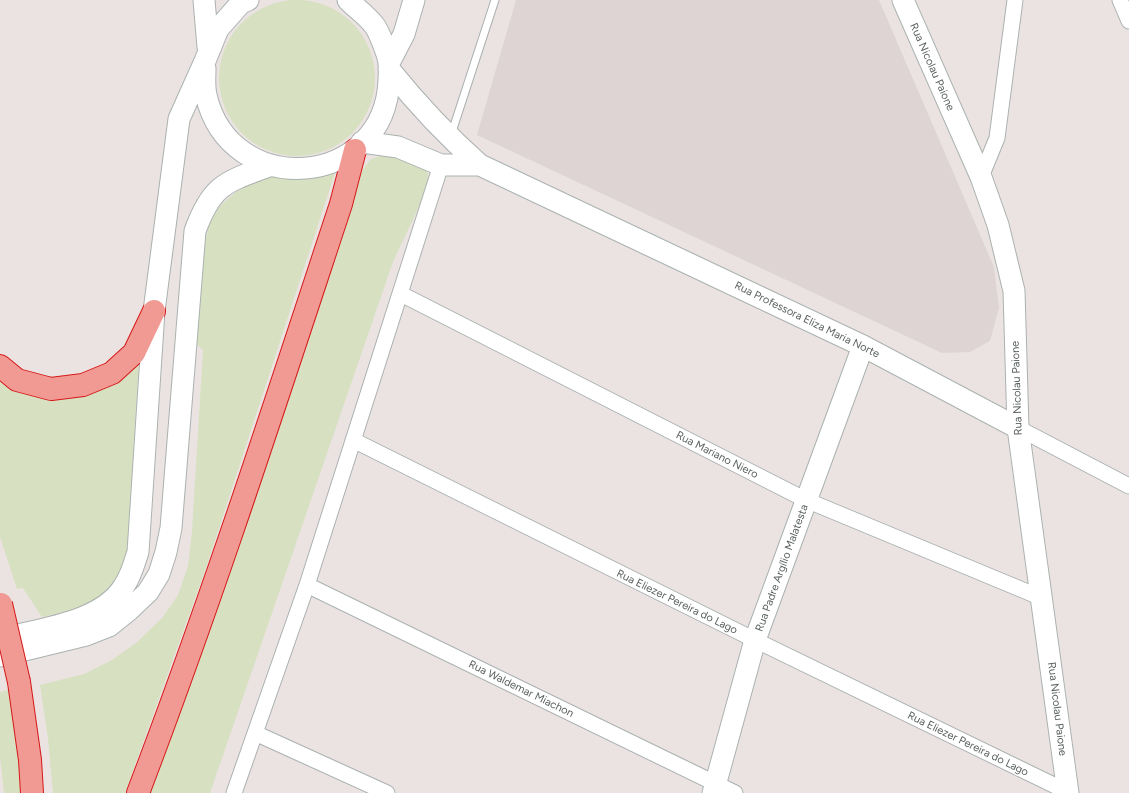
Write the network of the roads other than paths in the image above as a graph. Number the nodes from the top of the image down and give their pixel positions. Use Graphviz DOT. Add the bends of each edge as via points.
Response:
graph roads {
  1 [pos="204,0"];
  2 [pos="248,0"];
  3 [pos="348,0"];
  4 [pos="414,0"];
  5 [pos="495,0"];
  6 [pos="903,0"];
  7 [pos="1015,0"];
  8 [pos="1120,0"];
  9 [pos="1129,21"];
  10 [pos="207,56"];
  11 [pos="389,66"];
  12 [pos="450,139"];
  13 [pos="358,146"];
  14 [pos="441,165"];
  15 [pos="480,165"];
  16 [pos="270,166"];
  17 [pos="981,177"];
  18 [pos="401,294"];
  19 [pos="154,311"];
  20 [pos="862,346"];
  21 [pos="0,366"];
  22 [pos="1018,428"];
  23 [pos="353,440"];
  24 [pos="1129,486"];
  25 [pos="806,500"];
  26 [pos="306,585"];
  27 [pos="1042,598"];
  28 [pos="0,603"];
  29 [pos="0,639"];
  30 [pos="755,640"];
  31 [pos="0,656"];
  32 [pos="255,733"];
  33 [pos="714,788"];
  34 [pos="32,793"];
  35 [pos="138,793"];
  36 [pos="234,793"];
  37 [pos="387,793"];
  38 [pos="735,793"];
  39 [pos="1068,793"];
  1 -- 10 [label="street"];
  2 -- 10 [label="street" via="241,3 218,29"];
  3 -- 11 [label="street" via="375,26"];
  4 -- 11 [label="street" via="404,34"];
  5 -- 12 [label="lane"];
  6 -- 17 [label="street, Rua Nicolau Paione"];
  7 -- 17 [label="street" via="997,138"];
  8 -- 9 [label="street"];
  10 -- 16 [label="street" via="206,94 218,126 240,150"];
  10 -- 19 [label="street" via="179,119"];
  11 -- 12 [label="street" via="421,108"];
  11 -- 13 [label="street" via="388,96 377,126"];
  12 -- 15 [label="street"];
  13 -- 14 [label="street" via="398,147"];
  13 -- 16 [label="street" via="329,164 299,170"];
  13 -- 35 [label="highway" via="234,531"];
  14 -- 15 [label="street"];
  14 -- 18 [label="street"];
  15 -- 20 [label="street, Rua Professora Eliza Maria Norte"];
  16 -- 31 [label="street" via="231,180 215,192 203,210 195,231 170,528 159,574 130,610 109,626 86,636"];
  17 -- 22 [label="street, Rua Nicolau Paione" via="998,225 1014,291"];
  18 -- 23 [label="street"];
  18 -- 25 [label="street, Rua Mariano Niero"];
  19 -- 21 [label="highway" via="134,353 112,373 83,385 51,389 17,380"];
  19 -- 29 [label="street" via="138,552 131,573 123,588 97,611 79,620"];
  20 -- 22 [label="street, Rua Professora Eliza Maria Norte"];
  20 -- 25 [label="street, Rua Padre Argílio Malatesta"];
  22 -- 24 [label="street, Rua Professora Eliza Maria Norte"];
  22 -- 27 [label="street, Rua Nicolau Paione"];
  23 -- 26 [label="street"];
  23 -- 30 [label="street, Rua Eliezer Pereira do Lago"];
  25 -- 27 [label="street, Rua Mariano Niero"];
  25 -- 30 [label="street, Rua Padre Argílio Malatesta"];
  26 -- 32 [label="street"];
  26 -- 33 [label="street, Rua Waldemar Miachon"];
  27 -- 39 [label="street, Rua Nicolau Paione"];
  28 -- 34 [label="highway, bridge" via="19,682"];
  30 -- 33 [label="street, Rua Padre Argílio Malatesta"];
  30 -- 39 [label="street, Rua Eliezer Pereira do Lago"];
  32 -- 36 [label="street"];
  32 -- 37 [label="street"];
  33 -- 38 [label="street, Rua Waldemar Miachon"];
}
